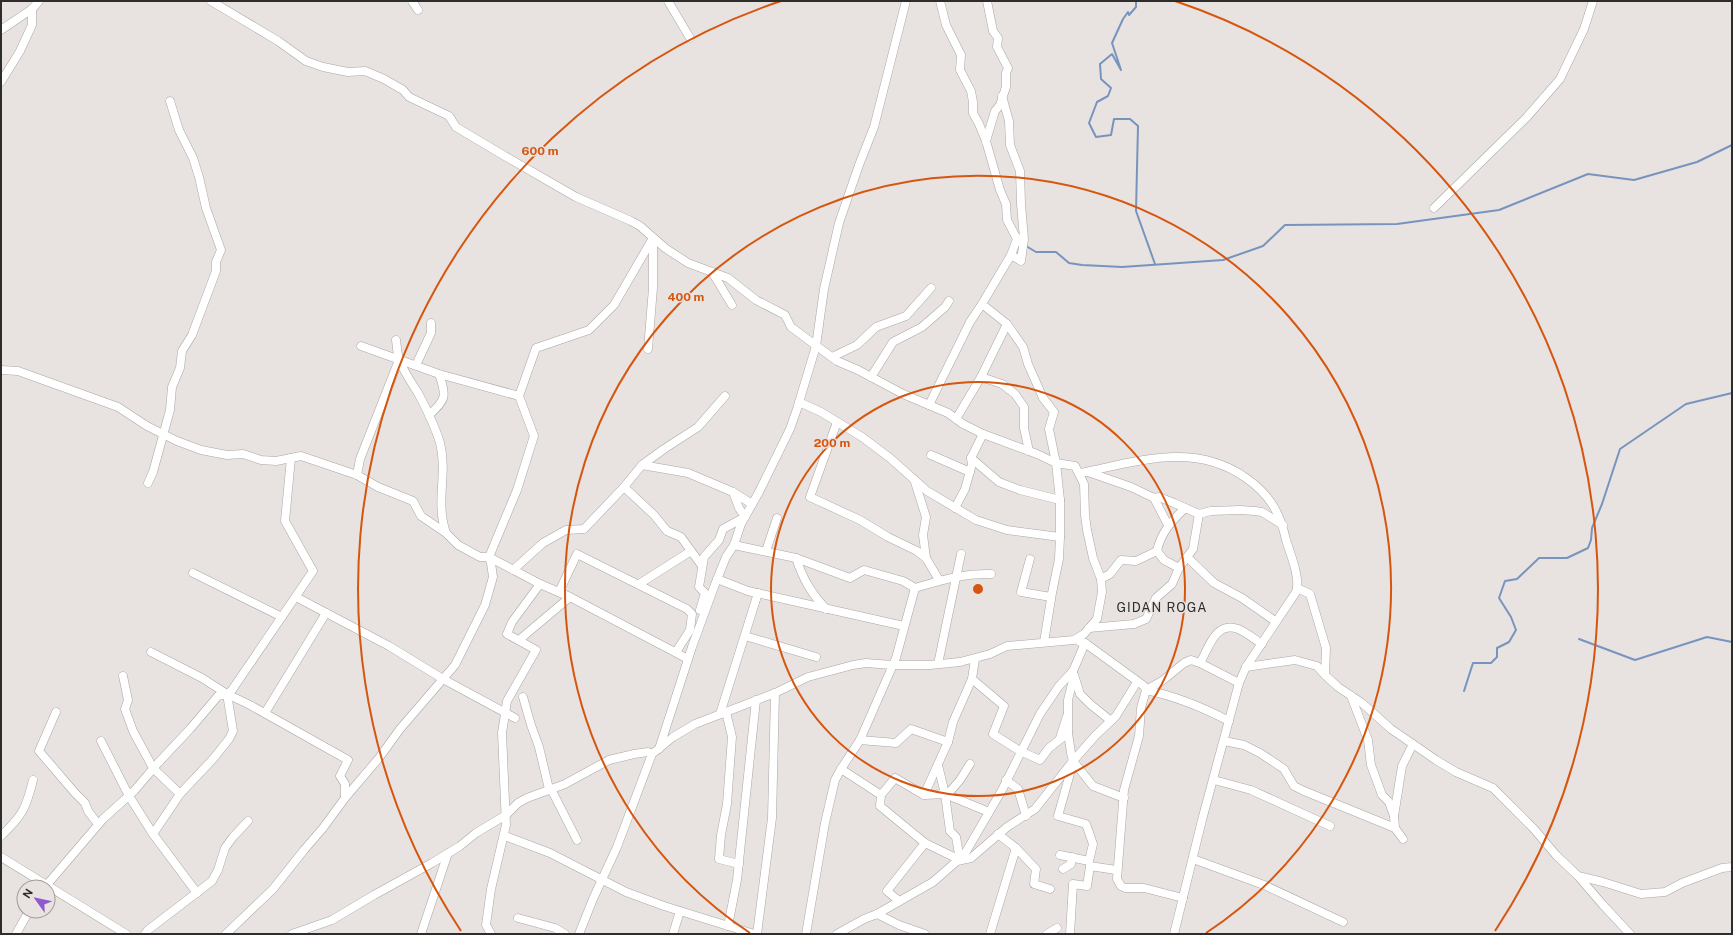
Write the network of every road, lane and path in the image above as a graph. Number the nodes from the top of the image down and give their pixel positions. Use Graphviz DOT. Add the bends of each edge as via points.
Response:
graph roads {
  1 [pos="39,1"];
  2 [pos="211,1"];
  3 [pos="412,1"];
  4 [pos="668,1"];
  5 [pos="906,1"];
  6 [pos="940,1"];
  7 [pos="987,1"];
  8 [pos="1594,1"];
  9 [pos="32,8"];
  10 [pos="418,10"];
  11 [pos="1,30"];
  12 [pos="690,38"];
  13 [pos="1,82"];
  14 [pos="1002,96"];
  15 [pos="170,101"];
  16 [pos="986,141"];
  17 [pos="1434,208"];
  18 [pos="653,238"];
  19 [pos="1011,255"];
  20 [pos="712,272"];
  21 [pos="932,288"];
  22 [pos="949,301"];
  23 [pos="982,304"];
  24 [pos="732,305"];
  25 [pos="431,323"];
  26 [pos="1007,324"];
  27 [pos="396,340"];
  28 [pos="360,346"];
  29 [pos="816,346"];
  30 [pos="648,349"];
  31 [pos="832,357"];
  32 [pos="399,360"];
  33 [pos="416,365"];
  34 [pos="1,370"];
  35 [pos="439,374"];
  36 [pos="871,377"];
  37 [pos="981,377"];
  38 [pos="519,396"];
  39 [pos="725,396"];
  40 [pos="799,402"];
  41 [pos="929,405"];
  42 [pos="429,415"];
  43 [pos="956,419"];
  44 [pos="837,422"];
  45 [pos="163,434"];
  46 [pos="983,434"];
  47 [pos="1029,451"];
  48 [pos="931,455"];
  49 [pos="291,458"];
  50 [pos="971,458"];
  51 [pos="1056,463"];
  52 [pos="642,465"];
  53 [pos="970,472"];
  54 [pos="1083,472"];
  55 [pos="357,475"];
  56 [pos="914,479"];
  57 [pos="148,483"];
  58 [pos="624,487"];
  59 [pos="733,492"];
  60 [pos="1154,498"];
  61 [pos="1060,500"];
  62 [pos="752,504"];
  63 [pos="955,508"];
  64 [pos="1185,508"];
  65 [pos="1199,514"];
  66 [pos="745,517"];
  67 [pos="778,518"];
  68 [pos="1168,525"];
  69 [pos="1283,525"];
  70 [pos="446,533"];
  71 [pos="1060,537"];
  72 [pos="734,545"];
  73 [pos="691,551"];
  74 [pos="1157,551"];
  75 [pos="766,552"];
  76 [pos="960,554"];
  77 [pos="489,557"];
  78 [pos="1188,557"];
  79 [pos="796,558"];
  80 [pos="926,558"];
  81 [pos="1030,559"];
  82 [pos="702,566"];
  83 [pos="1179,568"];
  84 [pos="513,570"];
  85 [pos="194,573"];
  86 [pos="991,574"];
  87 [pos="956,576"];
  88 [pos="717,579"];
  89 [pos="1101,579"];
  90 [pos="939,580"];
  91 [pos="540,584"];
  92 [pos="639,584"];
  93 [pos="915,588"];
  94 [pos="1297,588"];
  95 [pos="559,592"];
  96 [pos="758,593"];
  97 [pos="296,597"];
  98 [pos="570,597"];
  99 [pos="1051,597"];
  100 [pos="826,609"];
  101 [pos="326,613"];
  102 [pos="282,617"];
  103 [pos="1275,621"];
  104 [pos="904,626"];
  105 [pos="1089,628"];
  106 [pos="690,630"];
  107 [pos="745,636"];
  108 [pos="519,640"];
  109 [pos="1074,640"];
  110 [pos="1044,642"];
  111 [pos="1085,644"];
  112 [pos="1262,644"];
  113 [pos="151,652"];
  114 [pos="676,652"];
  115 [pos="816,657"];
  116 [pos="688,659"];
  117 [pos="975,659"];
  118 [pos="1200,663"];
  119 [pos="938,664"];
  120 [pos="892,665"];
  121 [pos="1246,667"];
  122 [pos="1073,671"];
  123 [pos="123,676"];
  124 [pos="1326,676"];
  125 [pos="443,679"];
  126 [pos="972,679"];
  127 [pos="1137,682"];
  128 [pos="1239,683"];
  129 [pos="1146,690"];
  130 [pos="775,693"];
  131 [pos="227,694"];
  132 [pos="1350,694"];
  133 [pos="523,697"];
  134 [pos="756,700"];
  135 [pos="56,712"];
  136 [pos="265,713"];
  137 [pos="723,713"];
  138 [pos="1068,714"];
  139 [pos="515,718"];
  140 [pos="1229,720"];
  141 [pos="1111,721"];
  142 [pos="1068,733"];
  143 [pos="1060,738"];
  144 [pos="860,740"];
  145 [pos="1224,740"];
  146 [pos="101,741"];
  147 [pos="948,742"];
  148 [pos="1413,744"];
  149 [pos="656,751"];
  150 [pos="1020,751"];
  151 [pos="1074,761"];
  152 [pos="970,764"];
  153 [pos="938,765"];
  154 [pos="153,768"];
  155 [pos="841,769"];
  156 [pos="33,780"];
  157 [pos="1006,780"];
  158 [pos="1214,780"];
  159 [pos="550,789"];
  160 [pos="180,794"];
  161 [pos="946,794"];
  162 [pos="881,795"];
  163 [pos="924,795"];
  164 [pos="129,796"];
  165 [pos="345,798"];
  166 [pos="1124,798"];
  167 [pos="989,812"];
  168 [pos="506,816"];
  169 [pos="1026,816"];
  170 [pos="1394,816"];
  171 [pos="248,821"];
  172 [pos="98,824"];
  173 [pos="1330,826"];
  174 [pos="1394,828"];
  175 [pos="153,834"];
  176 [pos="998,834"];
  177 [pos="1,836"];
  178 [pos="505,836"];
  179 [pos="1403,839"];
  180 [pos="578,840"];
  181 [pos="925,843"];
  182 [pos="1016,848"];
  183 [pos="448,853"];
  184 [pos="1060,855"];
  185 [pos="1,857"];
  186 [pos="1072,858"];
  187 [pos="1193,859"];
  188 [pos="960,860"];
  189 [pos="739,864"];
  190 [pos="1090,864"];
  191 [pos="1732,866"];
  192 [pos="1063,869"];
  193 [pos="1116,870"];
  194 [pos="1578,876"];
  195 [pos="35,879"];
  196 [pos="52,879"];
  197 [pos="602,881"];
  198 [pos="1050,890"];
  199 [pos="56,892"];
  200 [pos="197,893"];
  201 [pos="1183,898"];
  202 [pos="899,901"];
  203 [pos="680,911"];
  204 [pos="877,914"];
  205 [pos="518,918"];
  206 [pos="24,919"];
  207 [pos="1343,922"];
  208 [pos="728,926"];
  209 [pos="1057,928"];
  210 [pos="16,934"];
  211 [pos="126,934"];
  212 [pos="145,934"];
  213 [pos="226,934"];
  214 [pos="292,934"];
  215 [pos="421,934"];
  216 [pos="491,934"];
  217 [pos="565,934"];
  218 [pos="579,934"];
  219 [pos="674,934"];
  220 [pos="756,934"];
  221 [pos="806,934"];
  222 [pos="837,934"];
  223 [pos="925,934"];
  224 [pos="990,934"];
  225 [pos="1047,934"];
  226 [pos="1070,934"];
  227 [pos="1174,934"];
  228 [pos="1630,934"];
  1 -- 9 [label="street"];
  2 -- 18 [label="street" via="306,61 348,72 365,71 384,79 403,90 409,97 449,116 456,127 503,155 576,197 631,221"];
  3 -- 10 [label="street"];
  4 -- 12 [label="street"];
  5 -- 29 [label="street" via="874,127 840,223 824,289"];
  6 -- 16 [label="street" via="946,25 960,55 960,70 971,91 973,114"];
  7 -- 14 [label="street" via="993,31 998,38 996,47 1008,68 1006,88"];
  8 -- 17 [label="street" via="1584,29 1560,79 1527,117"];
  9 -- 11 [label="street"];
  9 -- 13 [label="street" via="32,25"];
  14 -- 16 [label="street"];
  14 -- 19 [label="street" via="1009,121 1010,145 1020,171 1022,187 1024,239 1021,261"];
  15 -- 45 [label="street" via="179,130 193,158 206,208 221,250 216,262 216,272 192,335 182,351"];
  16 -- 19 [label="street" via="1006,204 1007,220 1017,239"];
  18 -- 20 [label="street" via="688,263"];
  18 -- 30 [label="street" via="653,288"];
  18 -- 38 [label="street" via="614,305 589,330 536,348"];
  19 -- 23 [label="street"];
  20 -- 24 [label="street"];
  20 -- 29 [label="street" via="728,278 756,300 784,315 791,327"];
  21 -- 31 [label="street" via="906,316 876,328 857,346"];
  22 -- 36 [label="street" via="922,327 894,342"];
  23 -- 26 [label="street"];
  23 -- 41 [label="street" via="970,322"];
  25 -- 33 [label="street" via="432,333"];
  26 -- 37 [label="street"];
  26 -- 51 [label="street" via="1023,347 1043,398 1054,412 1049,429"];
  27 -- 32 [label="street"];
  28 -- 32 [label="street"];
  29 -- 31 [label="street"];
  29 -- 40 [label="street"];
  31 -- 36 [label="street"];
  32 -- 33 [label="street"];
  32 -- 42 [label="street"];
  32 -- 55 [label="street" via="360,459"];
  33 -- 35 [label="street"];
  34 -- 45 [label="street" via="18,371 118,407"];
  35 -- 38 [label="street"];
  35 -- 42 [label="street" via="444,389 442,404"];
  36 -- 41 [label="street"];
  37 -- 43 [label="street"];
  37 -- 47 [label="street" via="1002,384 1015,394 1024,407 1024,428"];
  38 -- 77 [label="street" via="534,436 517,490"];
  39 -- 52 [label="street" via="698,427"];
  40 -- 44 [label="street"];
  40 -- 62 [label="street" via="790,429"];
  41 -- 43 [label="street"];
  42 -- 70 [label="street" via="443,455 440,500 441,519"];
  43 -- 46 [label="street"];
  44 -- 56 [label="street" via="862,437"];
  44 -- 80 [label="street" via="810,497 860,520"];
  45 -- 49 [label="street" via="201,450 227,455 242,454 276,462"];
  45 -- 57 [label="street"];
  46 -- 47 [label="street"];
  46 -- 50 [label="street"];
  47 -- 51 [label="street"];
  48 -- 53 [label="street"];
  49 -- 55 [label="street" via="301,456"];
  49 -- 97 [label="street" via="285,521 313,571"];
  50 -- 53 [label="street"];
  50 -- 61 [label="street" via="999,482"];
  51 -- 54 [label="street" via="1075,466"];
  51 -- 61 [label="street"];
  52 -- 58 [label="street"];
  52 -- 59 [label="street" via="688,473"];
  53 -- 63 [label="street"];
  54 -- 60 [label="street" via="1131,487"];
  54 -- 69 [label="street" via="1170,456 1208,460 1233,468 1253,483 1272,502"];
  54 -- 89 [label="street" via="1089,545"];
  55 -- 70 [label="street" via="378,487 413,501 421,516"];
  56 -- 63 [label="street" via="927,491"];
  56 -- 80 [label="street" via="926,517 923,535"];
  58 -- 73 [label="street" via="667,531 681,537"];
  58 -- 84 [label="street" via="584,529 566,530 543,543"];
  59 -- 62 [label="street"];
  59 -- 66 [label="street"];
  60 -- 64 [label="street" via="1159,497"];
  60 -- 68 [label="street"];
  61 -- 71 [label="street"];
  62 -- 66 [label="street"];
  63 -- 71 [label="street" via="995,527"];
  64 -- 65 [label="street"];
  64 -- 68 [label="street"];
  65 -- 69 [label="street" via="1210,511 1255,511 1262,512"];
  65 -- 78 [label="street" via="1194,547"];
  66 -- 72 [label="street"];
  66 -- 82 [label="street" via="723,529 719,540 704,557"];
  67 -- 75 [label="street"];
  68 -- 74 [label="street"];
  69 -- 94 [label="street"];
  70 -- 77 [label="street" via="458,545 480,556"];
  71 -- 99 [label="street" via="1059,559"];
  72 -- 75 [label="street"];
  72 -- 88 [label="street"];
  73 -- 82 [label="street"];
  73 -- 92 [label="street"];
  74 -- 83 [label="street" via="1164,560"];
  74 -- 89 [label="street" via="1136,561 1121,560 1110,574"];
  75 -- 79 [label="street"];
  76 -- 87 [label="street"];
  77 -- 84 [label="street"];
  77 -- 125 [label="street" via="492,563 492,577 485,605 455,665"];
  78 -- 83 [label="street"];
  78 -- 103 [label="street" via="1214,583 1242,598"];
  79 -- 93 [label="street" via="850,578 864,570 903,581"];
  79 -- 100 [label="street" via="813,595"];
  80 -- 90 [label="street"];
  81 -- 99 [label="street" via="1021,592"];
  82 -- 106 [label="street" via="699,587 705,593 699,616"];
  83 -- 105 [label="street" via="1172,584 1156,598 1143,622"];
  84 -- 91 [label="street"];
  85 -- 102 [label="street"];
  86 -- 87 [label="street"];
  87 -- 90 [label="street"];
  87 -- 119 [label="street"];
  88 -- 96 [label="street"];
  88 -- 116 [label="street"];
  89 -- 105 [label="street" via="1100,610 1097,619"];
  90 -- 93 [label="street"];
  91 -- 95 [label="street"];
  91 -- 108 [label="street" via="512,622 507,634"];
  92 -- 95 [label="street" via="577,554"];
  92 -- 106 [label="street" via="687,609 692,614"];
  93 -- 104 [label="street"];
  94 -- 103 [label="street" via="1290,603"];
  94 -- 124 [label="street" via="1310,594 1316,612 1326,648"];
  95 -- 98 [label="street"];
  96 -- 100 [label="street"];
  96 -- 107 [label="street"];
  97 -- 101 [label="street"];
  97 -- 102 [label="street"];
  98 -- 108 [label="street"];
  98 -- 114 [label="street"];
  99 -- 110 [label="street"];
  100 -- 104 [label="street"];
  101 -- 125 [label="street" via="389,646"];
  101 -- 136 [label="street"];
  102 -- 131 [label="street"];
  103 -- 112 [label="street"];
  104 -- 120 [label="street"];
  105 -- 109 [label="street"];
  106 -- 114 [label="street"];
  107 -- 115 [label="street"];
  107 -- 137 [label="street"];
  108 -- 168 [label="street" via="536,650 507,701 502,733"];
  109 -- 110 [label="street"];
  109 -- 111 [label="street"];
  110 -- 117 [label="street" via="1007,646"];
  111 -- 122 [label="street"];
  111 -- 127 [label="street"];
  112 -- 118 [label="street" via="1237,629 1224,628 1216,633"];
  112 -- 121 [label="street"];
  113 -- 131 [label="street"];
  114 -- 116 [label="street"];
  116 -- 149 [label="street"];
  117 -- 119 [label="street"];
  117 -- 126 [label="street"];
  118 -- 128 [label="street"];
  118 -- 129 [label="street" via="1191,660 1184,663"];
  119 -- 120 [label="street"];
  120 -- 130 [label="street" via="853,665 808,677"];
  120 -- 144 [label="street"];
  121 -- 124 [label="street" via="1295,660 1317,666"];
  121 -- 128 [label="street"];
  122 -- 138 [label="street"];
  122 -- 141 [label="street" via="1080,694"];
  122 -- 150 [label="street" via="1040,714"];
  123 -- 154 [label="street" via="128,700 125,709 133,731"];
  124 -- 132 [label="street"];
  125 -- 139 [label="street"];
  125 -- 165 [label="street"];
  126 -- 147 [label="street" via="953,722"];
  126 -- 150 [label="street" via="1004,706 993,734"];
  127 -- 129 [label="street"];
  127 -- 141 [label="street"];
  128 -- 140 [label="street"];
  129 -- 140 [label="street" via="1196,705"];
  129 -- 166 [label="street" via="1141,708 1139,736"];
  130 -- 134 [label="street"];
  130 -- 220 [label="street" via="772,818"];
  131 -- 136 [label="street"];
  131 -- 154 [label="street" via="218,696"];
  131 -- 160 [label="street" via="233,731 213,759"];
  132 -- 148 [label="street"];
  132 -- 170 [label="street" via="1368,740 1371,765 1382,795 1389,802"];
  133 -- 159 [label="street"];
  134 -- 137 [label="street"];
  134 -- 189 [label="street"];
  135 -- 172 [label="street" via="39,751 85,803"];
  136 -- 165 [label="street" via="348,760 340,776 344,784"];
  137 -- 149 [label="street" via="695,724"];
  137 -- 189 [label="street" via="732,737 727,804 719,859"];
  138 -- 142 [label="street"];
  138 -- 143 [label="street"];
  140 -- 145 [label="street"];
  141 -- 151 [label="street"];
  142 -- 143 [label="street"];
  142 -- 151 [label="street"];
  143 -- 150 [label="street" via="1040,760"];
  144 -- 147 [label="street" via="896,743 912,729"];
  144 -- 155 [label="street"];
  145 -- 158 [label="street"];
  145 -- 174 [label="street" via="1244,745 1284,768 1294,786"];
  146 -- 164 [label="street"];
  147 -- 153 [label="street"];
  148 -- 170 [label="street" via="1402,766"];
  148 -- 194 [label="street" via="1446,767 1493,788"];
  149 -- 159 [label="street" via="609,760 566,784"];
  149 -- 197 [label="street"];
  150 -- 157 [label="street"];
  151 -- 166 [label="street" via="1094,786"];
  151 -- 169 [label="street"];
  151 -- 190 [label="street" via="1058,816 1086,824 1093,844"];
  152 -- 161 [label="street" via="960,780"];
  153 -- 161 [label="street"];
  153 -- 163 [label="street"];
  154 -- 160 [label="street"];
  154 -- 164 [label="street"];
  155 -- 162 [label="street"];
  155 -- 221 [label="street" via="835,780 825,823"];
  156 -- 177 [label="street" via="26,805 19,818"];
  157 -- 167 [label="street"];
  157 -- 169 [label="street" via="1018,789"];
  158 -- 173 [label="street" via="1251,790"];
  158 -- 187 [label="street"];
  159 -- 168 [label="street" via="518,803"];
  159 -- 180 [label="street"];
  160 -- 175 [label="street"];
  161 -- 163 [label="street"];
  161 -- 167 [label="street"];
  161 -- 188 [label="street" via="950,831 956,838"];
  162 -- 163 [label="street" via="895,778"];
  162 -- 181 [label="street" via="880,806"];
  164 -- 172 [label="street"];
  164 -- 175 [label="street"];
  165 -- 213 [label="street" via="273,889"];
  166 -- 193 [label="street"];
  167 -- 188 [label="street"];
  168 -- 178 [label="street"];
  168 -- 183 [label="street"];
  169 -- 176 [label="street"];
  170 -- 174 [label="street"];
  171 -- 200 [label="street" via="225,848 212,881"];
  172 -- 196 [label="street"];
  174 -- 179 [label="street"];
  175 -- 200 [label="street"];
  176 -- 182 [label="street"];
  176 -- 188 [label="street" via="971,858"];
  178 -- 197 [label="street" via="550,853"];
  178 -- 216 [label="street" via="498,854 486,925"];
  181 -- 188 [label="street"];
  181 -- 202 [label="street" via="887,892"];
  182 -- 198 [label="street" via="1036,869 1034,884"];
  182 -- 224 [label="street"];
  183 -- 214 [label="street" via="332,920"];
  183 -- 215 [label="street"];
  184 -- 186 [label="street"];
  185 -- 195 [label="street"];
  186 -- 190 [label="street"];
  186 -- 192 [label="street" via="1071,864"];
  187 -- 201 [label="street"];
  187 -- 207 [label="street" via="1264,885"];
  188 -- 202 [label="street" via="933,882"];
  189 -- 208 [label="street"];
  190 -- 193 [label="street"];
  190 -- 226 [label="street" via="1087,886 1073,884"];
  191 -- 194 [label="street" via="1682,883 1665,892 1641,894"];
  193 -- 201 [label="street" via="1117,879 1125,888 1144,888"];
  194 -- 228 [label="street"];
  197 -- 203 [label="street"];
  197 -- 218 [label="street"];
  199 -- 211 [label="street"];
  200 -- 212 [label="street"];
  201 -- 227 [label="street"];
  202 -- 204 [label="street"];
  203 -- 208 [label="street"];
  203 -- 219 [label="street"];
  204 -- 222 [label="street"];
  204 -- 223 [label="street"];
  205 -- 217 [label="street" via="555,928"];
  206 -- 210 [label="street"];
  208 -- 220 [label="street"];
  209 -- 225 [label="street"];
}
